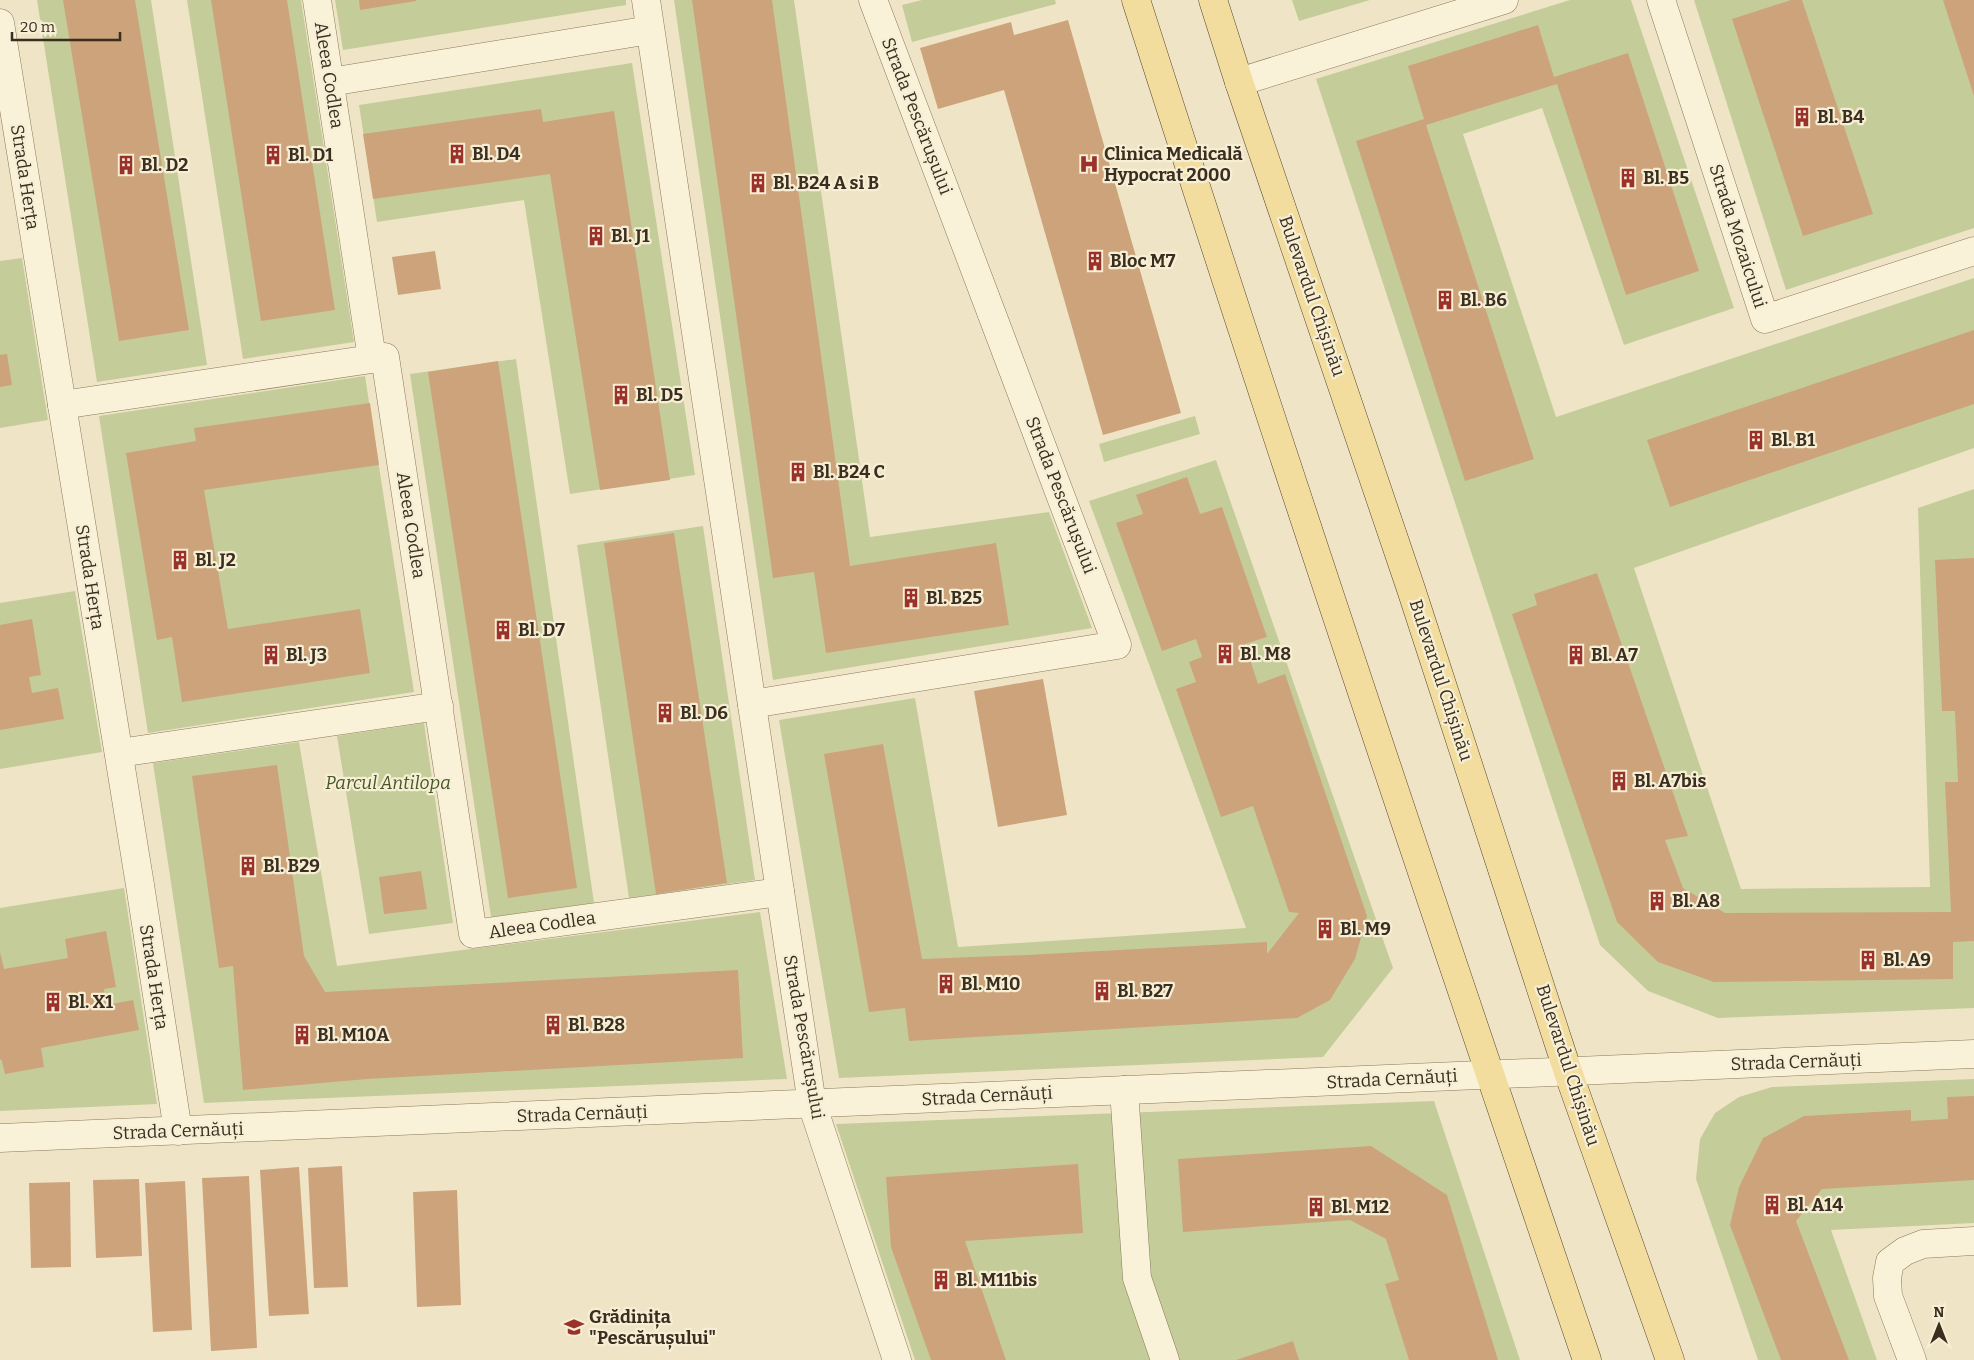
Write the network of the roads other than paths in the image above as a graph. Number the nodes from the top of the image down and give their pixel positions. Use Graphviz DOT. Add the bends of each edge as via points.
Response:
graph roads {
  1 [pos="317,0"];
  2 [pos="646,0"];
  3 [pos="873,0"];
  4 [pos="1136,0"];
  5 [pos="1213,0"];
  6 [pos="1504,0"];
  7 [pos="1661,0"];
  8 [pos="0,23"];
  9 [pos="650,30"];
  10 [pos="330,82"];
  11 [pos="1239,82"];
  12 [pos="1974,251"];
  13 [pos="372,358"];
  14 [pos="62,406"];
  15 [pos="752,704"];
  16 [pos="439,706"];
  17 [pos="119,753"];
  18 [pos="780,892"];
  19 [pos="1974,1054"];
  20 [pos="1568,1072"];
  21 [pos="1490,1075"];
  22 [pos="1124,1090"];
  23 [pos="812,1104"];
  24 [pos="178,1131"];
  25 [pos="0,1138"];
  26 [pos="1974,1241"];
  27 [pos="897,1360"];
  28 [pos="1166,1360"];
  29 [pos="1588,1360"];
  30 [pos="1670,1360"];
  31 [pos="1912,1360"];
  1 -- 10 [label="street, Aleea Codlea"];
  2 -- 9 [label="street, Strada Pescărușului"];
  3 -- 15 [label="street, Strada Pescărușului" via="1117,645"];
  4 -- 21 [label="main road"];
  5 -- 11 [label="main road, Bulevardul Chișinău"];
  6 -- 11 [label="street"];
  7 -- 12 [label="street, Strada Mozaicului" via="1766,320"];
  8 -- 14 [label="street, Strada Herța"];
  9 -- 10 [label="street"];
  9 -- 15 [label="street, Strada Pescărușului"];
  10 -- 13 [label="street, Aleea Codlea"];
  11 -- 20 [label="main road, Bulevardul Chișinău" via="1411,589"];
  13 -- 14 [label="street"];
  13 -- 16 [label="street, Aleea Codlea" via="385,356"];
  14 -- 17 [label="street, Strada Herța"];
  15 -- 18 [label="street, Strada Pescărușului"];
  16 -- 17 [label="street"];
  16 -- 18 [label="street, Aleea Codlea" via="473,934"];
  17 -- 24 [label="street, Strada Herța"];
  18 -- 23 [label="street, Strada Pescărușului"];
  19 -- 20 [label="street, Strada Cernăuți"];
  20 -- 21 [label="street, Strada Cernăuți"];
  20 -- 30 [label="main road, Bulevardul Chișinău"];
  21 -- 22 [label="street, Strada Cernăuți"];
  21 -- 29 [label="main road"];
  22 -- 23 [label="street, Strada Cernăuți"];
  22 -- 28 [label="street" via="1137,1278"];
  23 -- 24 [label="street, Strada Cernăuți"];
  23 -- 27 [label="street, Strada Pescărușului"];
  24 -- 25 [label="street, Strada Cernăuți"];
  26 -- 31 [label="street" via="1923,1244 1890,1262 1888,1296"];
}
